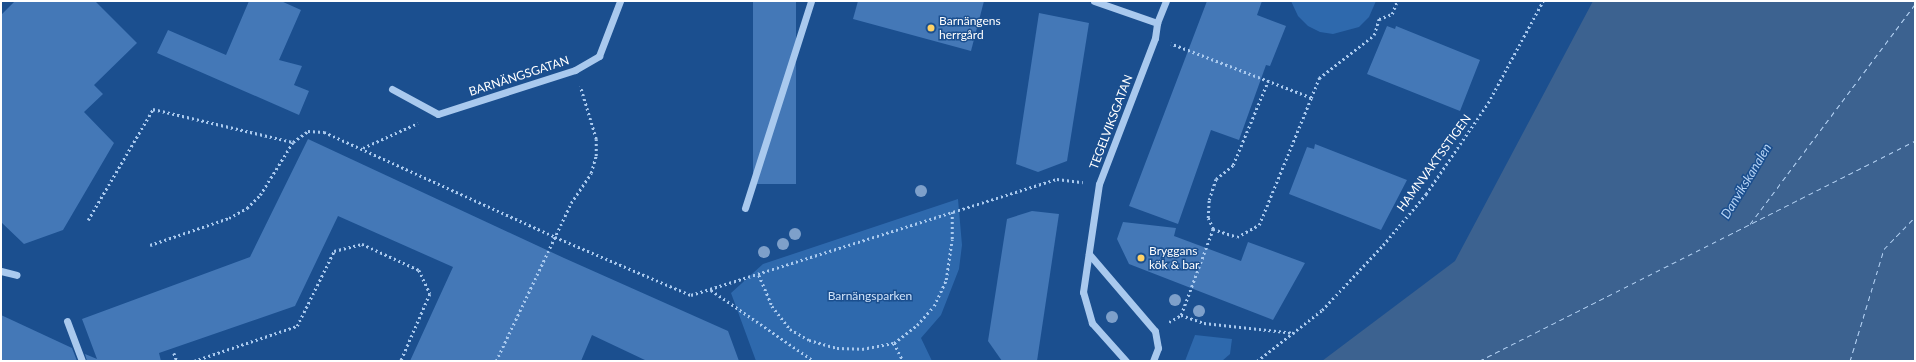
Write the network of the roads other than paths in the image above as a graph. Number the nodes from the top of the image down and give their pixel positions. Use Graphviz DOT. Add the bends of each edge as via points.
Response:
graph roads {
  1 [pos="620,1"];
  2 [pos="811,1"];
  3 [pos="1094,1"];
  4 [pos="1166,1"];
  5 [pos="1157,23"];
  6 [pos="392,89"];
  7 [pos="745,208"];
  8 [pos="1089,254"];
  9 [pos="1,271"];
  10 [pos="17,275"];
  11 [pos="66,321"];
  12 [pos="82,361"];
  13 [pos="1126,361"];
  14 [pos="1153,361"];
  1 -- 6 [label="street, BARNÄNGSGATAN" via="599,56 575,70 438,114"];
  2 -- 7 [label="street"];
  3 -- 5 [label="street"];
  4 -- 5 [label="street, TEGELVIKSGATAN"];
  5 -- 8 [label="street, TEGELVIKSGATAN" via="1155,38 1099,184"];
  8 -- 13 [label="street, TEGELVIKSGATAN" via="1083,292 1092,323"];
  8 -- 14 [label="street" via="1155,331 1158,348"];
  9 -- 10 [label="street"];
  11 -- 12 [label="street"];
}
